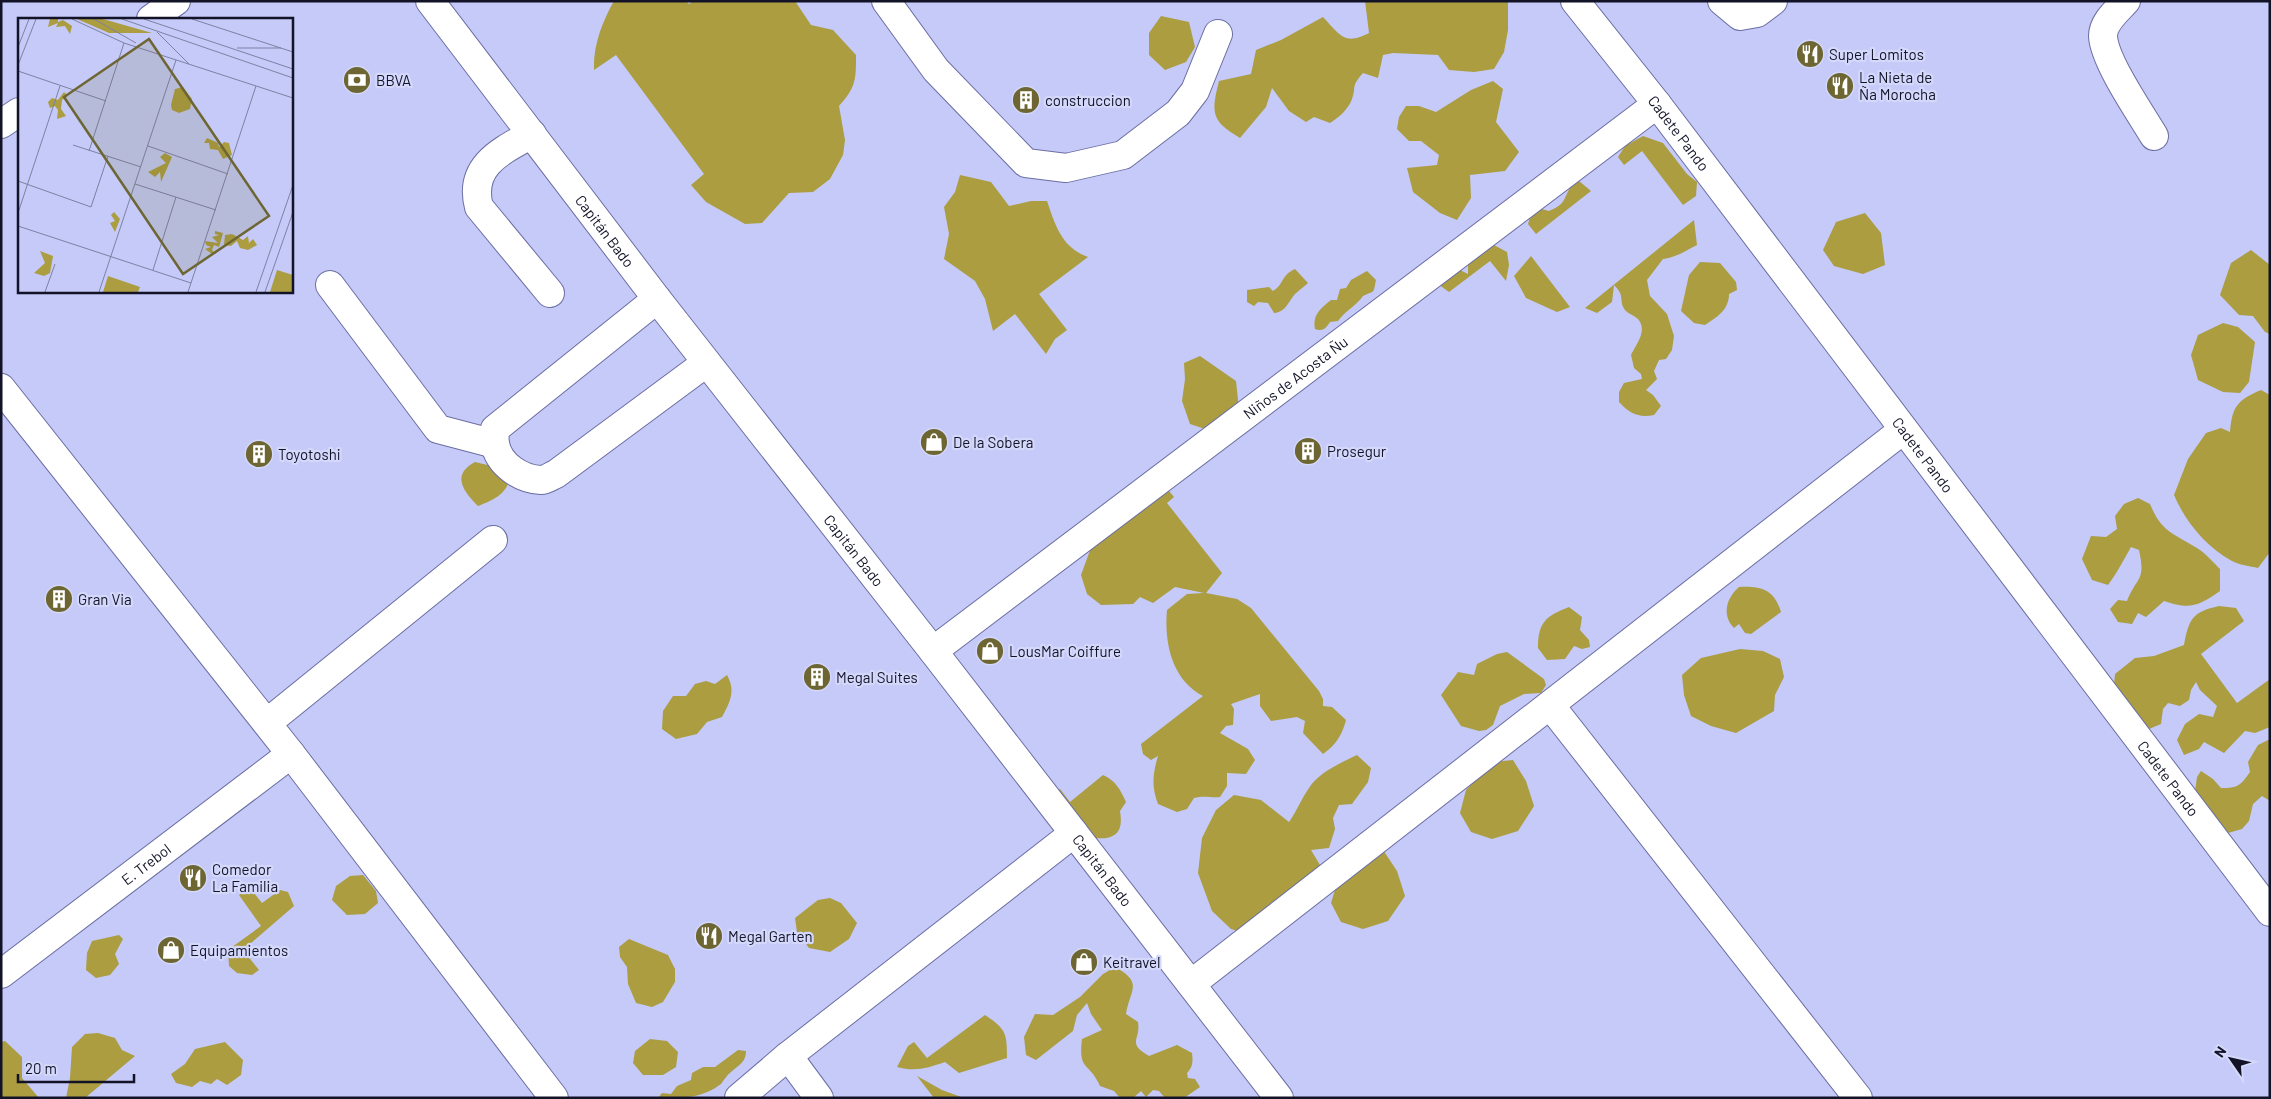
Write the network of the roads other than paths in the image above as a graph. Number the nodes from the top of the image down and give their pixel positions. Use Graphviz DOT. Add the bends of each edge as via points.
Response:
graph roads {
  1 [pos="176,1"];
  2 [pos="430,1"];
  3 [pos="886,1"];
  4 [pos="1575,1"];
  5 [pos="1722,1"];
  6 [pos="1773,1"];
  7 [pos="2126,1"];
  8 [pos="152,18"];
  9 [pos="1218,34"];
  10 [pos="1657,104"];
  11 [pos="18,113"];
  12 [pos="1,124"];
  13 [pos="532,134"];
  14 [pos="2154,136"];
  15 [pos="330,285"];
  16 [pos="550,293"];
  17 [pos="657,299"];
  18 [pos="706,363"];
  19 [pos="1,388"];
  20 [pos="1903,430"];
  21 [pos="495,444"];
  22 [pos="493,540"];
  23 [pos="933,650"];
  24 [pos="1550,706"];
  25 [pos="266,723"];
  26 [pos="291,754"];
  27 [pos="1074,833"];
  28 [pos="2270,912"];
  29 [pos="1,974"];
  30 [pos="1191,984"];
  31 [pos="788,1056"];
  32 [pos="554,1098"];
  33 [pos="739,1098"];
  34 [pos="819,1098"];
  35 [pos="1279,1098"];
  36 [pos="1858,1098"];
  1 -- 8 [label="street"];
  2 -- 13 [label="street, Capitán Bado"];
  3 -- 9 [label="street" via="936,70 1026,163 1066,168 1123,155 1178,113 1195,91"];
  4 -- 10 [label="street, Cadete Pando"];
  5 -- 6 [label="street" via="1740,16 1757,13"];
  7 -- 14 [label="street" via="2108,20 2103,36 2113,65"];
  10 -- 20 [label="street, Cadete Pando"];
  10 -- 23 [label="street, Niños de Acosta Ñu"];
  11 -- 12 [label="street"];
  13 -- 16 [label="street" via="502,150 488,162 477,180 475,193 479,207"];
  13 -- 17 [label="street, Capitán Bado"];
  15 -- 21 [label="street" via="438,429"];
  17 -- 18 [label="street, Capitán Bado"];
  17 -- 21 [label="street" via="495,428"];
  18 -- 21 [label="street" via="556,474 543,480 530,478 510,468"];
  18 -- 23 [label="street, Capitán Bado"];
  19 -- 25 [label="street"];
  20 -- 24 [label="street"];
  20 -- 28 [label="street, Cadete Pando"];
  22 -- 25 [label="street"];
  23 -- 27 [label="street, Capitán Bado"];
  24 -- 30 [label="street"];
  24 -- 36 [label="street"];
  25 -- 26 [label="street"];
  26 -- 29 [label="street, E. Trebol"];
  26 -- 32 [label="street"];
  27 -- 30 [label="street, Capitán Bado"];
  27 -- 31 [label="street"];
  30 -- 35 [label="street, Capitán Bado"];
  31 -- 33 [label="street"];
  31 -- 34 [label="street"];
}
